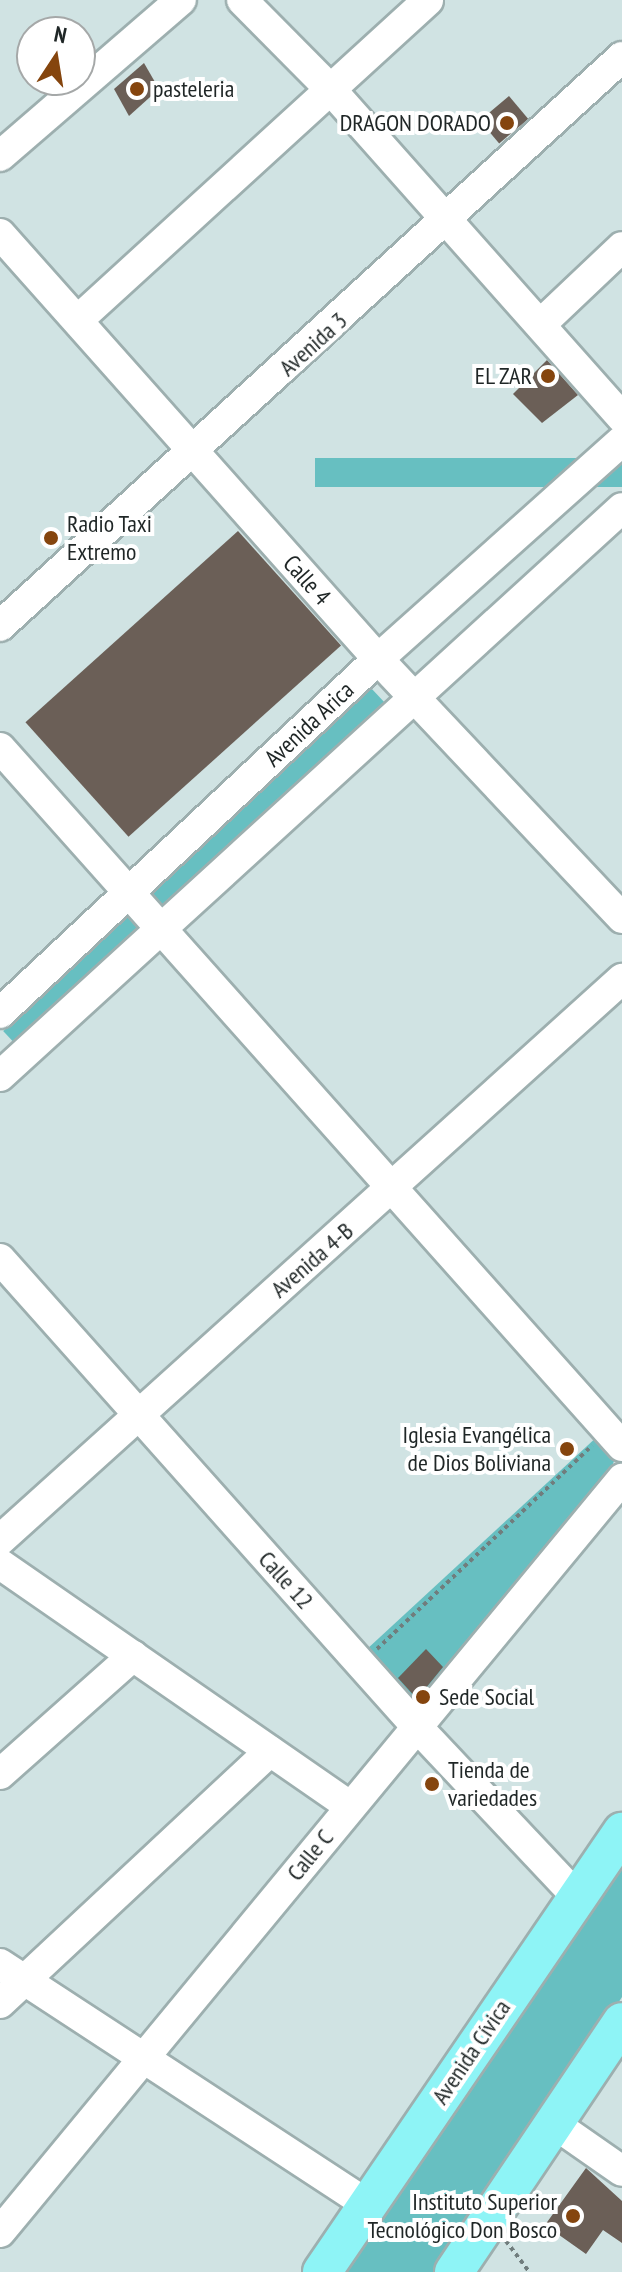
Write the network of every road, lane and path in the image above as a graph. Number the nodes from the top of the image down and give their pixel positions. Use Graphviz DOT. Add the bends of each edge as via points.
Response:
graph roads {
  1 [pos="181,0"];
  2 [pos="242,0"];
  3 [pos="428,0"];
  4 [pos="622,57"];
  5 [pos="332,91"];
  6 [pos="0,156"];
  7 [pos="448,220"];
  8 [pos="0,234"];
  9 [pos="622,247"];
  10 [pos="78,320"];
  11 [pos="542,323"];
  12 [pos="622,418"];
  13 [pos="622,441"];
  14 [pos="193,454"];
  15 [pos="622,508"];
  16 [pos="0,626"];
  17 [pos="378,659"];
  18 [pos="412,696"];
  19 [pos="0,748"];
  20 [pos="131,893"];
  21 [pos="622,918"];
  22 [pos="162,930"];
  23 [pos="622,979"];
  24 [pos="0,1013"];
  25 [pos="0,1076"];
  26 [pos="392,1189"];
  27 [pos="0,1259"];
  28 [pos="138,1414"];
  29 [pos="615,1439"];
  30 [pos="622,1479"];
  31 [pos="0,1540"];
  32 [pos="0,1564"];
  33 [pos="133,1656"];
  34 [pos="362,1664"];
  35 [pos="417,1727"];
  36 [pos="270,1751"];
  37 [pos="0,1774"];
  38 [pos="350,1806"];
  39 [pos="622,1832"];
  40 [pos="577,1897"];
  41 [pos="12,1972"];
  42 [pos="0,2003"];
  43 [pos="622,2022"];
  44 [pos="147,2060"];
  45 [pos="556,2125"];
  46 [pos="622,2171"];
  47 [pos="367,2204"];
  48 [pos="0,2232"];
  49 [pos="506,2241"];
  50 [pos="322,2272"];
  51 [pos="454,2272"];
  52 [pos="529,2272"];
  1 -- 6 [label="street"];
  2 -- 5 [label="street"];
  3 -- 5 [label="street"];
  4 -- 7 [label="street, Avenida 3"];
  5 -- 7 [label="street"];
  5 -- 10 [label="street"];
  7 -- 11 [label="street"];
  7 -- 14 [label="street, Avenida 3"];
  8 -- 10 [label="street, Calle 4"];
  9 -- 11 [label="street"];
  10 -- 14 [label="street, Calle 4"];
  11 -- 12 [label="street"];
  13 -- 17 [label="street, Avenida Arica"];
  14 -- 16 [label="street, Avenida 3"];
  14 -- 17 [label="street, Calle 4"];
  15 -- 18 [label="street, Avenida Arica"];
  17 -- 18 [label="street, Calle 4"];
  17 -- 20 [label="street, Avenida Arica"];
  18 -- 21 [label="street, Calle 4"];
  18 -- 22 [label="street, Avenida Arica"];
  19 -- 20 [label="street"];
  20 -- 22 [label="street"];
  20 -- 24 [label="street, Avenida Arica"];
  22 -- 25 [label="street, Avenida Arica"];
  22 -- 26 [label="street"];
  23 -- 26 [label="street, Avenida 4-B"];
  26 -- 28 [label="street, Avenida 4-B"];
  26 -- 29 [label="street"];
  27 -- 28 [label="street, Calle 12"];
  28 -- 31 [label="street, Avenida 4-B"];
  28 -- 34 [label="street, Calle 12"];
  29 -- 34 [label="path"];
  30 -- 35 [label="street, Calle C"];
  32 -- 33 [label="street"];
  33 -- 36 [label="street"];
  33 -- 37 [label="street"];
  34 -- 35 [label="street, Calle 12"];
  35 -- 38 [label="street, Calle C"];
  35 -- 40 [label="street, Calle 12"];
  36 -- 38 [label="street"];
  36 -- 41 [label="street"];
  38 -- 44 [label="street, Calle C"];
  39 -- 40 [label="main road, Avenida Cívica"];
  40 -- 47 [label="main road, Avenida Cívica"];
  41 -- 42 [label="street"];
  41 -- 44 [label="street"];
  43 -- 45 [label="main road"];
  44 -- 47 [label="street"];
  44 -- 48 [label="street, Calle C"];
  45 -- 46 [label="street"];
  45 -- 51 [label="main road"];
  47 -- 50 [label="main road, Avenida Cívica"];
  49 -- 52 [label="path"];
}
